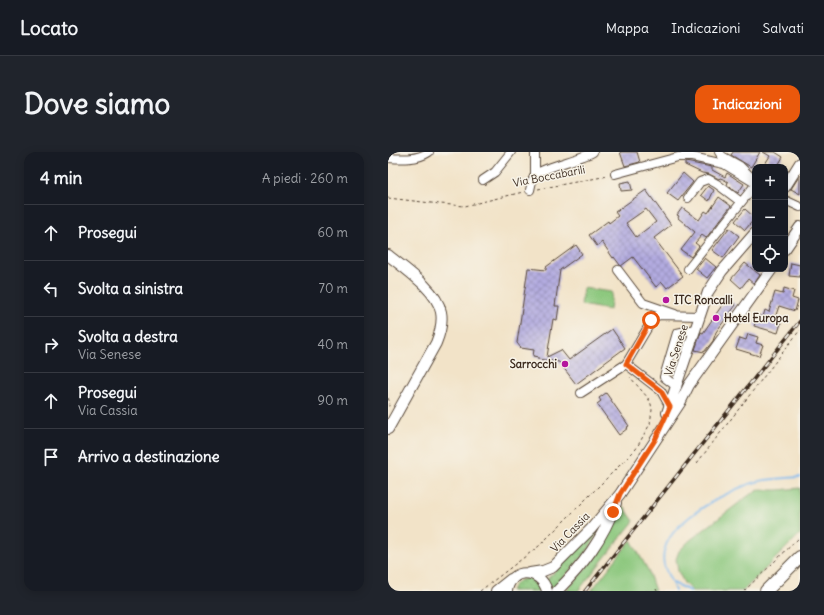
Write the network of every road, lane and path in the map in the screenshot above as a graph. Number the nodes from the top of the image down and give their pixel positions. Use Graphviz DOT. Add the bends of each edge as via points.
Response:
graph roads {
  1 [pos="429,152"];
  2 [pos="511,152"];
  3 [pos="535,152"];
  4 [pos="593,152"];
  5 [pos="719,152"];
  6 [pos="702,155"];
  7 [pos="388,158"];
  8 [pos="800,163"];
  9 [pos="535,174"];
  10 [pos="615,174"];
  11 [pos="752,179"];
  12 [pos="483,180"];
  13 [pos="752,181"];
  14 [pos="788,182"];
  15 [pos="752,187"];
  16 [pos="530,190"];
  17 [pos="388,198"];
  18 [pos="688,198"];
  19 [pos="788,201"];
  20 [pos="741,202"];
  21 [pos="800,207"];
  22 [pos="800,227"];
  23 [pos="753,236"];
  24 [pos="788,245"];
  25 [pos="388,255"];
  26 [pos="688,269"];
  27 [pos="618,270"];
  28 [pos="770,272"];
  29 [pos="647,305"];
  30 [pos="679,316"];
  31 [pos="699,316"];
  32 [pos="654,317"];
  33 [pos="695,329"];
  34 [pos="800,330"];
  35 [pos="624,366"];
  36 [pos="681,386"];
  37 [pos="581,393"];
  38 [pos="388,398"];
  39 [pos="670,407"];
  40 [pos="388,408"];
  41 [pos="388,429"];
  42 [pos="655,440"];
  43 [pos="696,463"];
  44 [pos="620,494"];
  45 [pos="800,537"];
  46 [pos="800,557"];
  47 [pos="800,566"];
  48 [pos="530,573"];
  49 [pos="515,577"];
  50 [pos="656,589"];
  51 [pos="480,591"];
  52 [pos="496,591"];
  53 [pos="507,591"];
  54 [pos="547,591"];
  55 [pos="557,591"];
  56 [pos="657,591"];
  57 [pos="744,591"];
  58 [pos="766,591"];
  59 [pos="775,591"];
  1 -- 7 [label="street" via="413,158"];
  2 -- 12 [label="street" via="495,172"];
  3 -- 9 [label="street"];
  4 -- 9 [label="street"];
  5 -- 11 [label="street" via="742,167"];
  6 -- 10 [label="street" via="682,157"];
  6 -- 13 [label="street"];
  8 -- 14 [label="main road"];
  9 -- 16 [label="street"];
  10 -- 16 [label="path, Via Boccabarili"];
  15 -- 20 [label="street"];
  16 -- 17 [label="path, Via Boccabarili" via="465,206"];
  18 -- 20 [label="street" via="700,182 708,179"];
  19 -- 21 [label="street"];
  20 -- 26 [label="street"];
  22 -- 24 [label="main road"];
  23 -- 31 [label="main road, Via Senese" via="713,284"];
  25 -- 41 [label="main road" via="428,289 441,314 436,343"];
  27 -- 29 [label="street" via="641,301"];
  28 -- 36 [label="main road" via="689,385"];
  29 -- 30 [label="street"];
  29 -- 32 [label="street"];
  30 -- 31 [label="street"];
  30 -- 32 [label="street"];
  31 -- 33 [label="main road, Via Senese"];
  32 -- 35 [label="street"];
  33 -- 36 [label="main road, Via Senese"];
  33 -- 36 [label="street" via="677,333 664,377"];
  34 -- 43 [label="path"];
  35 -- 37 [label="street"];
  35 -- 39 [label="street" via="661,391"];
  35 -- 51 [label="path" via="652,407 651,420 636,449 539,546"];
  36 -- 39 [label="main road, Via Senese"];
  36 -- 42 [label="main road"];
  38 -- 40 [label="path"];
  39 -- 42 [label="main road, Via Senese"];
  42 -- 44 [label="main road, Via Cassia"];
  44 -- 48 [label="main road, Via Cassia" via="585,536 553,567 544,572"];
  44 -- 55 [label="main road, Via Cassia" via="598,543"];
  45 -- 57 [label="path"];
  46 -- 58 [label="highway"];
  47 -- 59 [label="highway"];
  48 -- 49 [label="main road, Via Cassia"];
  48 -- 54 [label="main road" via="541,579"];
  49 -- 52 [label="main road, Via Cassia"];
  49 -- 53 [label="main road"];
  50 -- 56 [label="path"];
}
